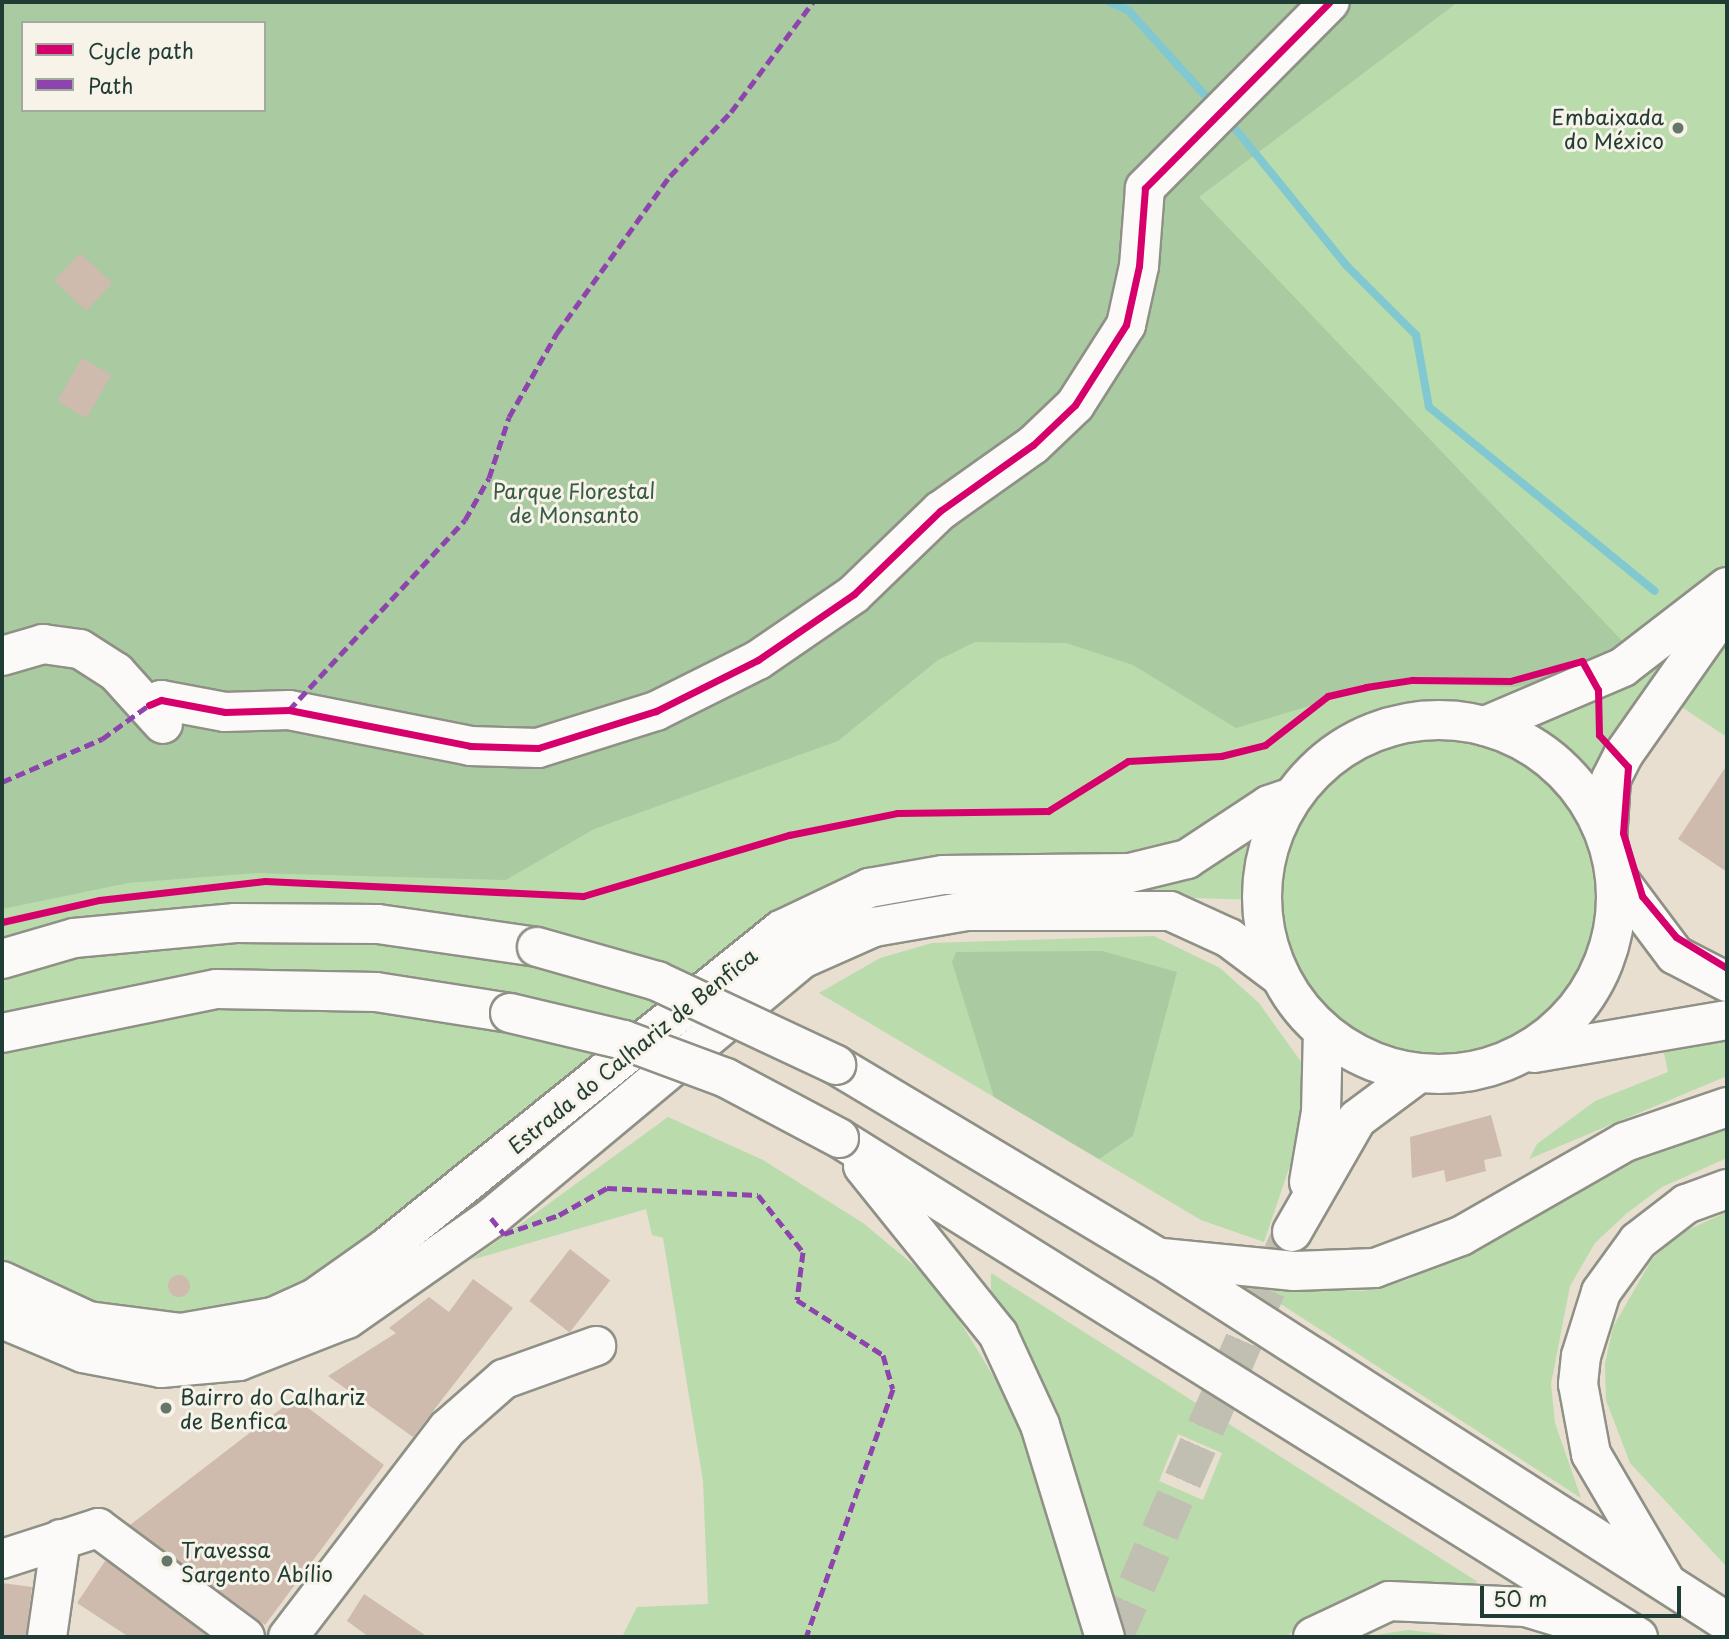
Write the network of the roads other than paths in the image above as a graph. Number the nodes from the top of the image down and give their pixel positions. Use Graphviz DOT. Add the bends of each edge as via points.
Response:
graph roads {
  1 [pos="1330,2"];
  2 [pos="1727,587"];
  3 [pos="1727,607"];
  4 [pos="2,656"];
  5 [pos="1485,726"];
  6 [pos="1292,797"];
  7 [pos="1611,858"];
  8 [pos="2,959"];
  9 [pos="1281,977"];
  10 [pos="1727,982"];
  11 [pos="1727,1020"];
  12 [pos="1323,1032"];
  13 [pos="4,1034"];
  14 [pos="1515,1058"];
  15 [pos="1419,1073"];
  16 [pos="1727,1107"];
  17 [pos="839,1138"];
  18 [pos="1727,1189"];
  19 [pos="1159,1258"];
  20 [pos="2,1290"];
  21 [pos="596,1346"];
  22 [pos="61,1539"];
  23 [pos="2,1559"];
  24 [pos="1667,1582"];
  25 [pos="1725,1620"];
  26 [pos="47,1637"];
  27 [pos="245,1637"];
  28 [pos="288,1637"];
  29 [pos="1105,1637"];
  30 [pos="1313,1637"];
  31 [pos="1619,1637"];
  32 [pos="1638,1637"];
  1 -- 4 [label="main road" via="1145,187 1139,267 1126,324 1075,405 1033,444 940,511 854,594 758,660 656,710 538,748 470,746 289,710 225,712 162,700 156,714 116,671 80,649 43,644"];
  2 -- 5 [label="main road" via="1623,667"];
  3 -- 7 [label="main road" via="1611,779"];
  5 -- 6 [label="main road" via="1444,720 1392,726 1335,752"];
  5 -- 7 [label="main road" via="1547,757 1586,800"];
  6 -- 9 [label="main road" via="1276,825 1261,886 1269,948"];
  6 -- 20 [label="main road, Estrada do Calhariz de Benfica" via="1269,805 1187,859 1130,873 943,875 869,888 781,930 387,1247 315,1298 273,1317 181,1334 88,1321"];
  7 -- 10 [label="main road" via="1675,955"];
  7 -- 14 [label="main road" via="1610,944 1598,976 1556,1031"];
  8 -- 19 [label="main road, bridge" via="74,938 235,923 378,925 537,947 657,981 836,1065"];
  9 -- 12 [label="main road"];
  9 -- 20 [label="main road, Estrada do Calhariz de Benfica" via="1229,938 1170,911 967,911 874,927 802,959 491,1218 347,1319 239,1361 161,1368 83,1353"];
  11 -- 14 [label="main road" via="1599,1038"];
  12 -- 15 [label="main road" via="1385,1066"];
  12 -- 15 [label="main road" via="1321,1112 1299,1218 1357,1119"];
  13 -- 17 [label="main road, bridge" via="217,989 376,992 510,1013 624,1040 726,1078"];
  14 -- 15 [label="main road"];
  16 -- 19 [label="main road" via="1625,1142 1461,1236 1375,1268 1294,1271"];
  17 -- 29 [label="main road" via="998,1334 1040,1425"];
  17 -- 32 [label="main road"];
  18 -- 24 [label="main road" via="1686,1203 1638,1241 1601,1292 1581,1356 1578,1384 1591,1454"];
  19 -- 24 [label="main road"];
  21 -- 28 [label="main road" via="504,1379 447,1429"];
  22 -- 23 [label="main road"];
  22 -- 26 [label="main road"];
  22 -- 27 [label="main road" via="98,1528"];
  24 -- 25 [label="main road"];
  30 -- 31 [label="main road" via="1388,1601 1453,1600 1526,1607"];
}
